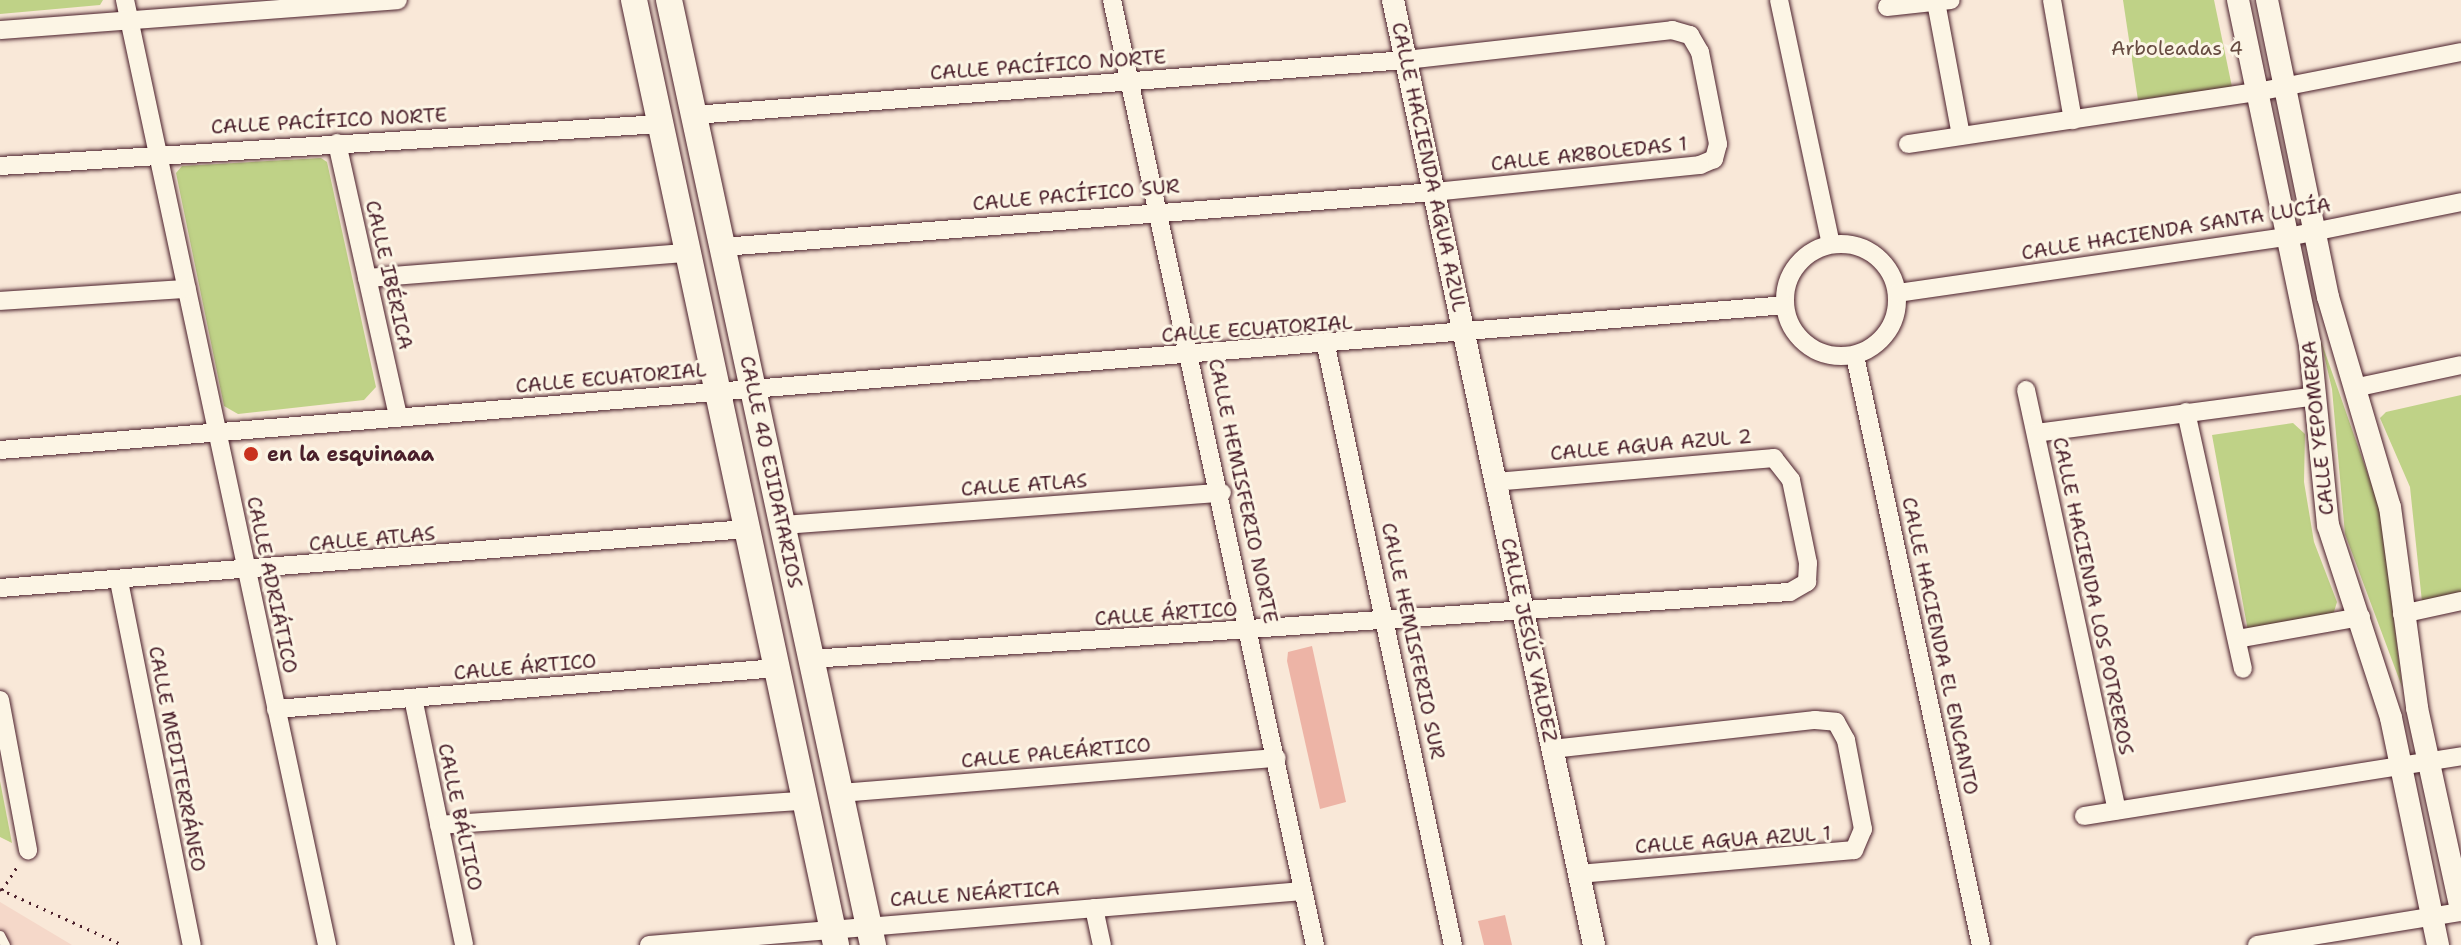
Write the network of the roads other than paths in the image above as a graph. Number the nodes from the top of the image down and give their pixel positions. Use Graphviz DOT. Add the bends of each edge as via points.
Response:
graph roads {
  1 [pos="398,0"];
  2 [pos="634,0"];
  3 [pos="669,0"];
  4 [pos="1112,0"];
  5 [pos="1393,0"];
  6 [pos="1779,0"];
  7 [pos="2052,0"];
  8 [pos="2238,0"];
  9 [pos="2267,0"];
  10 [pos="1944,1"];
  11 [pos="1887,7"];
  12 [pos="127,9"];
  13 [pos="0,30"];
  14 [pos="2461,52"];
  15 [pos="1406,60"];
  16 [pos="1130,81"];
  17 [pos="2285,87"];
  18 [pos="2257,92"];
  19 [pos="694,115"];
  20 [pos="2073,120"];
  21 [pos="660,124"];
  22 [pos="1961,136"];
  23 [pos="337,143"];
  24 [pos="1908,144"];
  25 [pos="158,154"];
  26 [pos="0,166"];
  27 [pos="1434,192"];
  28 [pos="2461,202"];
  29 [pos="1160,210"];
  30 [pos="2315,232"];
  31 [pos="2288,237"];
  32 [pos="1831,244"];
  33 [pos="722,247"];
  34 [pos="688,253"];
  35 [pos="367,278"];
  36 [pos="187,289"];
  37 [pos="1897,293"];
  38 [pos="0,301"];
  39 [pos="1785,305"];
  40 [pos="1464,335"];
  41 [pos="1326,346"];
  42 [pos="1192,356"];
  43 [pos="1855,356"];
  44 [pos="2461,365"];
  45 [pos="752,386"];
  46 [pos="2354,388"];
  47 [pos="2026,390"];
  48 [pos="718,391"];
  49 [pos="2316,396"];
  50 [pos="2186,412"];
  51 [pos="398,417"];
  52 [pos="2036,433"];
  53 [pos="218,434"];
  54 [pos="0,450"];
  55 [pos="1496,482"];
  56 [pos="1222,493"];
  57 [pos="782,525"];
  58 [pos="747,529"];
  59 [pos="247,572"];
  60 [pos="119,581"];
  61 [pos="0,588"];
  62 [pos="2461,601"];
  63 [pos="1523,612"];
  64 [pos="2402,614"];
  65 [pos="2361,617"];
  66 [pos="1386,620"];
  67 [pos="1250,630"];
  68 [pos="2237,639"];
  69 [pos="811,659"];
  70 [pos="777,668"];
  71 [pos="2243,669"];
  72 [pos="413,698"];
  73 [pos="0,700"];
  74 [pos="276,709"];
  75 [pos="1552,749"];
  76 [pos="2461,756"];
  77 [pos="1277,758"];
  78 [pos="2430,762"];
  79 [pos="2402,768"];
  80 [pos="840,793"];
  81 [pos="805,801"];
  82 [pos="2117,810"];
  83 [pos="2084,816"];
  84 [pos="439,825"];
  85 [pos="28,850"];
  86 [pos="1579,874"];
  87 [pos="1303,891"];
  88 [pos="1094,908"];
  89 [pos="2461,911"];
  90 [pos="2433,918"];
  91 [pos="870,934"];
  92 [pos="0,935"];
  93 [pos="834,936"];
  94 [pos="5,945"];
  95 [pos="192,945"];
  96 [pos="327,945"];
  97 [pos="464,945"];
  98 [pos="649,945"];
  99 [pos="1102,945"];
  100 [pos="1315,945"];
  101 [pos="1453,945"];
  102 [pos="1594,945"];
  103 [pos="1981,945"];
  104 [pos="2257,945"];
  105 [pos="2438,945"];
  1 -- 12 [label="street"];
  2 -- 21 [label="main road, CALLE 40 EJIDATARIOS"];
  3 -- 19 [label="main road, CALLE 40 EJIDATARIOS"];
  4 -- 16 [label="street, CALLE HEMISFERIO NORTE"];
  5 -- 15 [label="street, CALLE HACIENDA AGUA AZUL"];
  6 -- 32 [label="street"];
  7 -- 20 [label="street"];
  8 -- 18 [label="street, CALLE YEPOMERA"];
  9 -- 17 [label="street, CALLE YEPOMERA"];
  10 -- 11 [label="street"];
  10 -- 22 [label="street"];
  12 -- 13 [label="street"];
  12 -- 25 [label="street, CALLE ADRIÁTICO"];
  14 -- 17 [label="street"];
  15 -- 16 [label="street, CALLE PACÍFICO NORTE"];
  15 -- 27 [label="street, CALLE HACIENDA AGUA AZUL"];
  15 -- 27 [label="street, CALLE ARBOLEDAS 1" via="1672,30 1690,35 1700,52 1718,144 1707,163"];
  16 -- 19 [label="street, CALLE PACÍFICO NORTE"];
  16 -- 29 [label="street, CALLE HEMISFERIO NORTE"];
  17 -- 18 [label="street"];
  17 -- 30 [label="street, CALLE YEPOMERA"];
  18 -- 20 [label="street"];
  18 -- 31 [label="street, CALLE YEPOMERA"];
  19 -- 33 [label="main road, CALLE 40 EJIDATARIOS"];
  20 -- 22 [label="street"];
  21 -- 23 [label="street, CALLE PACÍFICO NORTE"];
  21 -- 34 [label="main road, CALLE 40 EJIDATARIOS"];
  22 -- 24 [label="street"];
  23 -- 25 [label="street, CALLE PACÍFICO NORTE"];
  23 -- 35 [label="street, CALLE IBÉRICA"];
  25 -- 26 [label="street, CALLE PACÍFICO NORTE"];
  25 -- 36 [label="street, CALLE ADRIÁTICO"];
  27 -- 29 [label="street, CALLE PACÍFICO SUR"];
  27 -- 40 [label="street, CALLE HACIENDA AGUA AZUL"];
  28 -- 30 [label="street, CALLE HACIENDA SANTA LUCÍA"];
  29 -- 33 [label="street, CALLE PACÍFICO SUR"];
  29 -- 42 [label="street, CALLE HEMISFERIO NORTE"];
  30 -- 31 [label="street, CALLE HACIENDA SANTA LUCÍA"];
  30 -- 46 [label="street, CALLE YEPOMERA"];
  31 -- 37 [label="street, CALLE HACIENDA SANTA LUCÍA"];
  31 -- 49 [label="street, CALLE YEPOMERA"];
  32 -- 37 [label="street" via="1866,249 1892,275"];
  32 -- 39 [label="street" via="1796,266"];
  33 -- 45 [label="main road, CALLE 40 EJIDATARIOS"];
  34 -- 35 [label="street"];
  34 -- 48 [label="main road, CALLE 40 EJIDATARIOS"];
  35 -- 51 [label="street, CALLE IBÉRICA"];
  36 -- 38 [label="street"];
  36 -- 53 [label="street, CALLE ADRIÁTICO"];
  37 -- 43 [label="street" via="1897,309 1883,339"];
  39 -- 40 [label="street"];
  39 -- 43 [label="street" via="1789,321 1808,347 1831,356"];
  40 -- 41 [label="street, CALLE ECUATORIAL"];
  40 -- 55 [label="street, CALLE JESÚS VALDEZ"];
  41 -- 42 [label="street, CALLE ECUATORIAL"];
  41 -- 66 [label="street, CALLE HEMISFERIO SUR"];
  42 -- 45 [label="street, CALLE ECUATORIAL"];
  42 -- 56 [label="street, CALLE HEMISFERIO NORTE"];
  43 -- 103 [label="street, CALLE HACIENDA EL ENCANTO"];
  44 -- 46 [label="street"];
  45 -- 48 [label="street, CALLE ECUATORIAL"];
  45 -- 57 [label="main road, CALLE 40 EJIDATARIOS"];
  46 -- 64 [label="street, CALLE YEPOMERA" via="2387,496"];
  47 -- 52 [label="street, CALLE HACIENDA LOS POTREROS"];
  48 -- 51 [label="street, CALLE ECUATORIAL"];
  48 -- 58 [label="main road, CALLE 40 EJIDATARIOS"];
  49 -- 50 [label="street"];
  49 -- 65 [label="street, CALLE YEPOMERA" via="2328,525"];
  50 -- 52 [label="street"];
  50 -- 68 [label="street"];
  51 -- 53 [label="street, CALLE ECUATORIAL"];
  52 -- 82 [label="street, CALLE HACIENDA LOS POTREROS"];
  53 -- 54 [label="street, CALLE ECUATORIAL"];
  53 -- 59 [label="street, CALLE ADRIÁTICO"];
  55 -- 63 [label="street, CALLE JESÚS VALDEZ"];
  55 -- 63 [label="street, CALLE AGUA AZUL 2" via="1766,457 1783,464 1791,480 1808,563 1807,582 1800,589"];
  56 -- 57 [label="street, CALLE ATLAS"];
  56 -- 67 [label="street, CALLE HEMISFERIO NORTE"];
  57 -- 69 [label="main road, CALLE 40 EJIDATARIOS"];
  58 -- 59 [label="street, CALLE ATLAS"];
  58 -- 70 [label="main road, CALLE 40 EJIDATARIOS"];
  59 -- 60 [label="street, CALLE ATLAS"];
  59 -- 74 [label="street, CALLE ADRIÁTICO"];
  60 -- 61 [label="street, CALLE ATLAS"];
  60 -- 95 [label="street, CALLE MEDITERRÁNEO"];
  62 -- 64 [label="street"];
  63 -- 66 [label="street, CALLE ÁRTICO"];
  63 -- 75 [label="street, CALLE JESÚS VALDEZ"];
  64 -- 78 [label="street, CALLE YEPOMERA"];
  65 -- 68 [label="street"];
  65 -- 79 [label="street, CALLE YEPOMERA"];
  66 -- 67 [label="street, CALLE ÁRTICO"];
  66 -- 101 [label="street, CALLE HEMISFERIO SUR"];
  67 -- 69 [label="street, CALLE ÁRTICO"];
  67 -- 77 [label="street, CALLE HEMISFERIO NORTE"];
  68 -- 71 [label="street"];
  69 -- 80 [label="main road, CALLE 40 EJIDATARIOS"];
  70 -- 72 [label="street, CALLE ÁRTICO"];
  70 -- 81 [label="main road, CALLE 40 EJIDATARIOS"];
  72 -- 74 [label="street, CALLE ÁRTICO"];
  72 -- 84 [label="street, CALLE BÁLTICO"];
  73 -- 85 [label="street"];
  74 -- 96 [label="street, CALLE ADRIÁTICO"];
  75 -- 86 [label="street, CALLE JESÚS VALDEZ"];
  75 -- 86 [label="street, CALLE AGUA AZUL 1" via="1815,720 1836,722 1846,740 1863,829 1854,850"];
  76 -- 78 [label="street"];
  77 -- 80 [label="street, CALLE PALEÁRTICO"];
  77 -- 87 [label="street, CALLE HEMISFERIO NORTE"];
  78 -- 79 [label="street"];
  78 -- 89 [label="street, CALLE YEPOMERA"];
  79 -- 82 [label="street"];
  79 -- 90 [label="street, CALLE YEPOMERA"];
  80 -- 91 [label="main road, CALLE 40 EJIDATARIOS"];
  81 -- 84 [label="street"];
  81 -- 93 [label="main road, CALLE 40 EJIDATARIOS"];
  82 -- 83 [label="street"];
  84 -- 97 [label="street, CALLE BÁLTICO"];
  86 -- 102 [label="street, CALLE JESÚS VALDEZ"];
  87 -- 88 [label="street, CALLE NEÁRTICA"];
  87 -- 100 [label="street, CALLE HEMISFERIO NORTE"];
  88 -- 91 [label="street, CALLE NEÁRTICA"];
  88 -- 99 [label="street"];
  89 -- 90 [label="street"];
  90 -- 104 [label="street"];
  90 -- 105 [label="street, CALLE YEPOMERA"];
  91 -- 93 [label="street, CALLE NEÁRTICA"];
  92 -- 94 [label="lane"];
  93 -- 98 [label="street, CALLE NEÁRTICA"];
}
